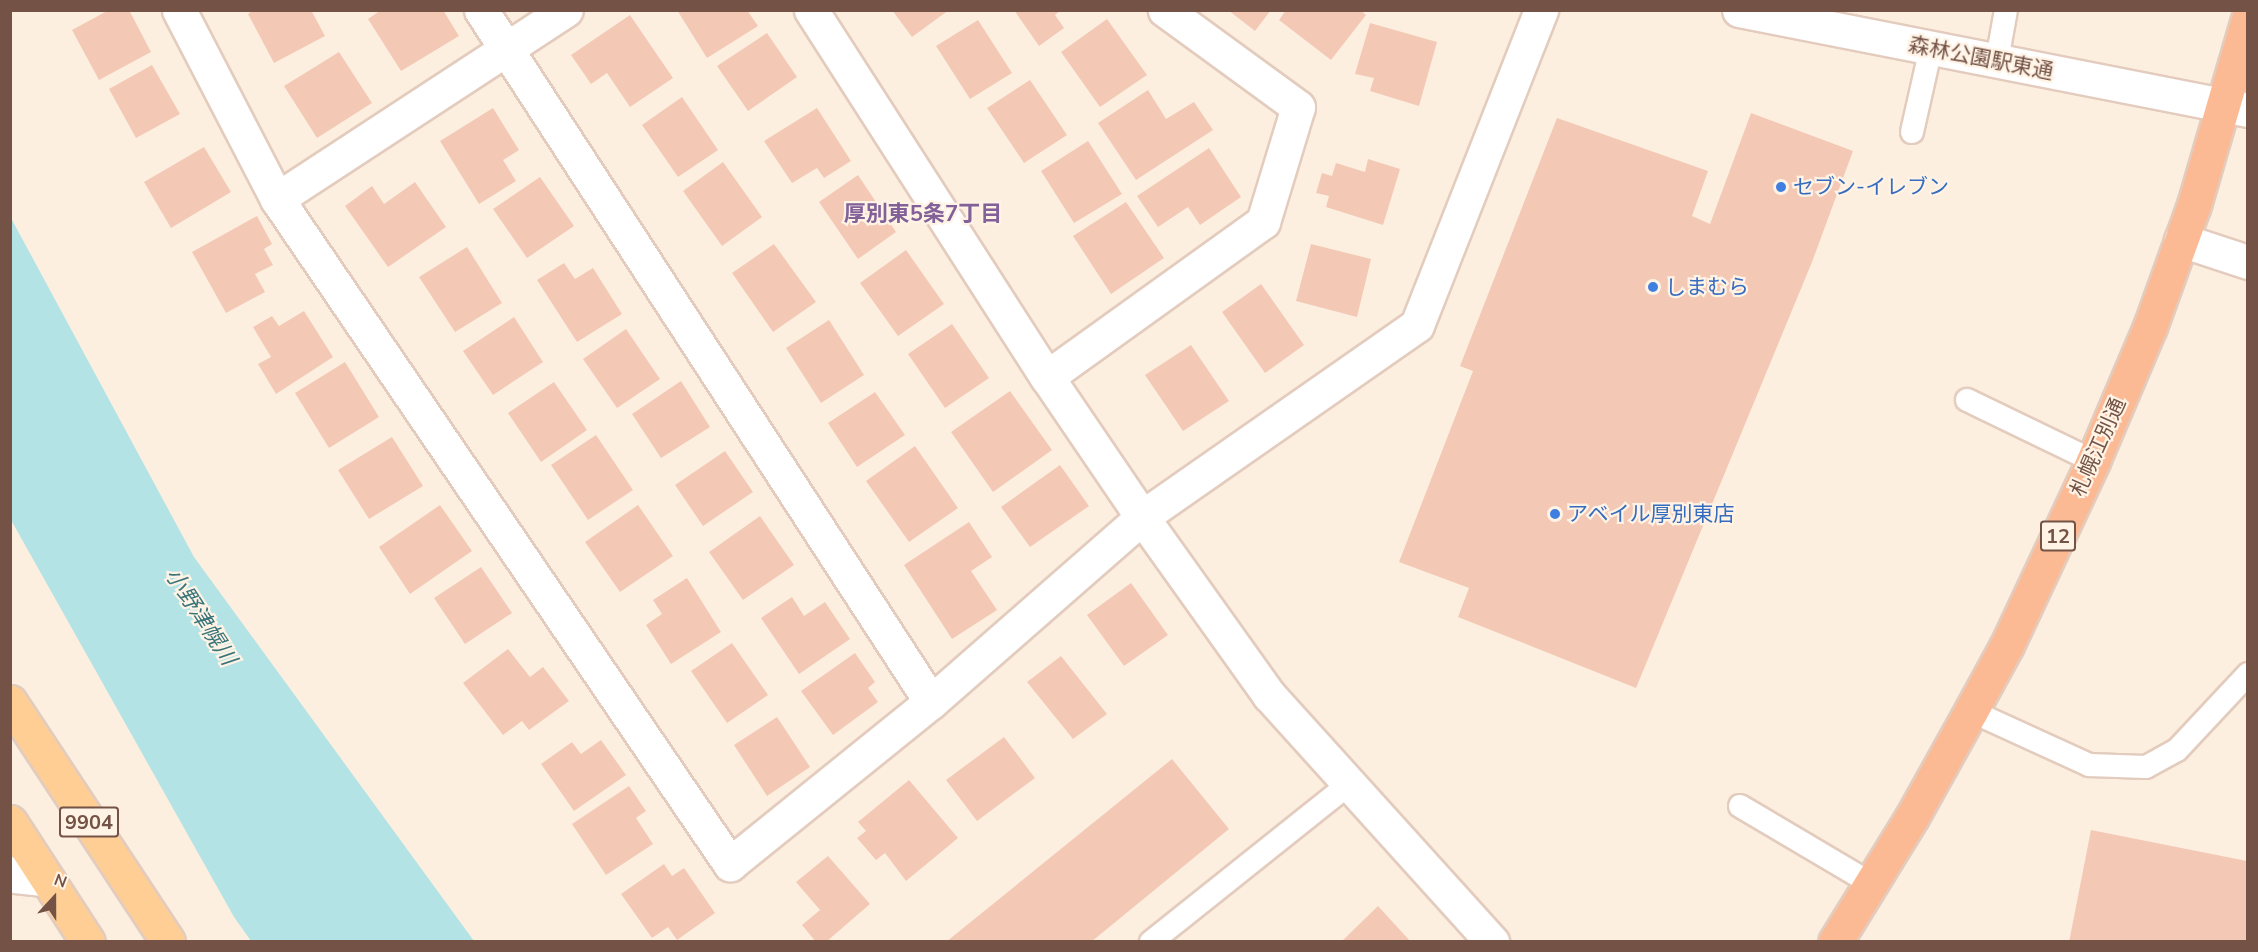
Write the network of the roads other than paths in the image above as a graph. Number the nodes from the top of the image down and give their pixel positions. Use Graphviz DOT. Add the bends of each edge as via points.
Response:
graph roads {
  1 [pos="179,10"];
  2 [pos="481,10"];
  3 [pos="566,10"];
  4 [pos="811,10"];
  5 [pos="1165,10"];
  6 [pos="1541,10"];
  7 [pos="1740,10"];
  8 [pos="2006,10"];
  9 [pos="2247,19"];
  10 [pos="1931,48"];
  11 [pos="506,50"];
  12 [pos="1997,60"];
  13 [pos="2235,107"];
  14 [pos="1912,132"];
  15 [pos="278,199"];
  16 [pos="2181,240"];
  17 [pos="2247,262"];
  18 [pos="1047,377"];
  19 [pos="1967,400"];
  20 [pos="2093,461"];
  21 [pos="1142,517"];
  22 [pos="2247,674"];
  23 [pos="10,702"];
  24 [pos="931,702"];
  25 [pos="1971,711"];
  26 [pos="1350,783"];
  27 [pos="1740,806"];
  28 [pos="10,822"];
  29 [pos="10,873"];
  30 [pos="46,879"];
  31 [pos="1872,884"];
  32 [pos="88,942"];
  33 [pos="168,942"];
  34 [pos="1151,942"];
  35 [pos="1492,942"];
  36 [pos="1835,942"];
  1 -- 15 [label="street"];
  2 -- 11 [label="street"];
  3 -- 11 [label="street"];
  4 -- 18 [label="street"];
  5 -- 18 [label="street" via="1298,107 1263,222"];
  6 -- 21 [label="street" via="1417,325"];
  7 -- 10 [label="street, 森林公園駅東通"];
  8 -- 12 [label="lane"];
  9 -- 13 [label="highway, 札幌江別通 / 12"];
  10 -- 12 [label="street, 森林公園駅東通"];
  10 -- 14 [label="lane"];
  11 -- 15 [label="street"];
  11 -- 24 [label="street"];
  12 -- 13 [label="street, 森林公園駅東通"];
  13 -- 16 [label="highway, 札幌江別通 / 12"];
  15 -- 24 [label="street" via="730,864"];
  16 -- 17 [label="street"];
  16 -- 20 [label="highway, 札幌江別通 / 12" via="2150,327"];
  18 -- 21 [label="street"];
  19 -- 20 [label="lane"];
  20 -- 25 [label="highway, 札幌江別通 / 12" via="2007,645"];
  21 -- 24 [label="street"];
  21 -- 26 [label="street" via="1269,695"];
  22 -- 25 [label="lane" via="2177,750 2146,767 2089,765"];
  23 -- 33 [label="main road, 9904"];
  25 -- 31 [label="highway, 札幌江別通 / 12"];
  26 -- 34 [label="lane"];
  26 -- 35 [label="street"];
  27 -- 31 [label="lane"];
  28 -- 30 [label="main road"];
  29 -- 30 [label="street"];
  30 -- 32 [label="main road"];
  31 -- 36 [label="highway, 札幌江別通 / 12"];
}
